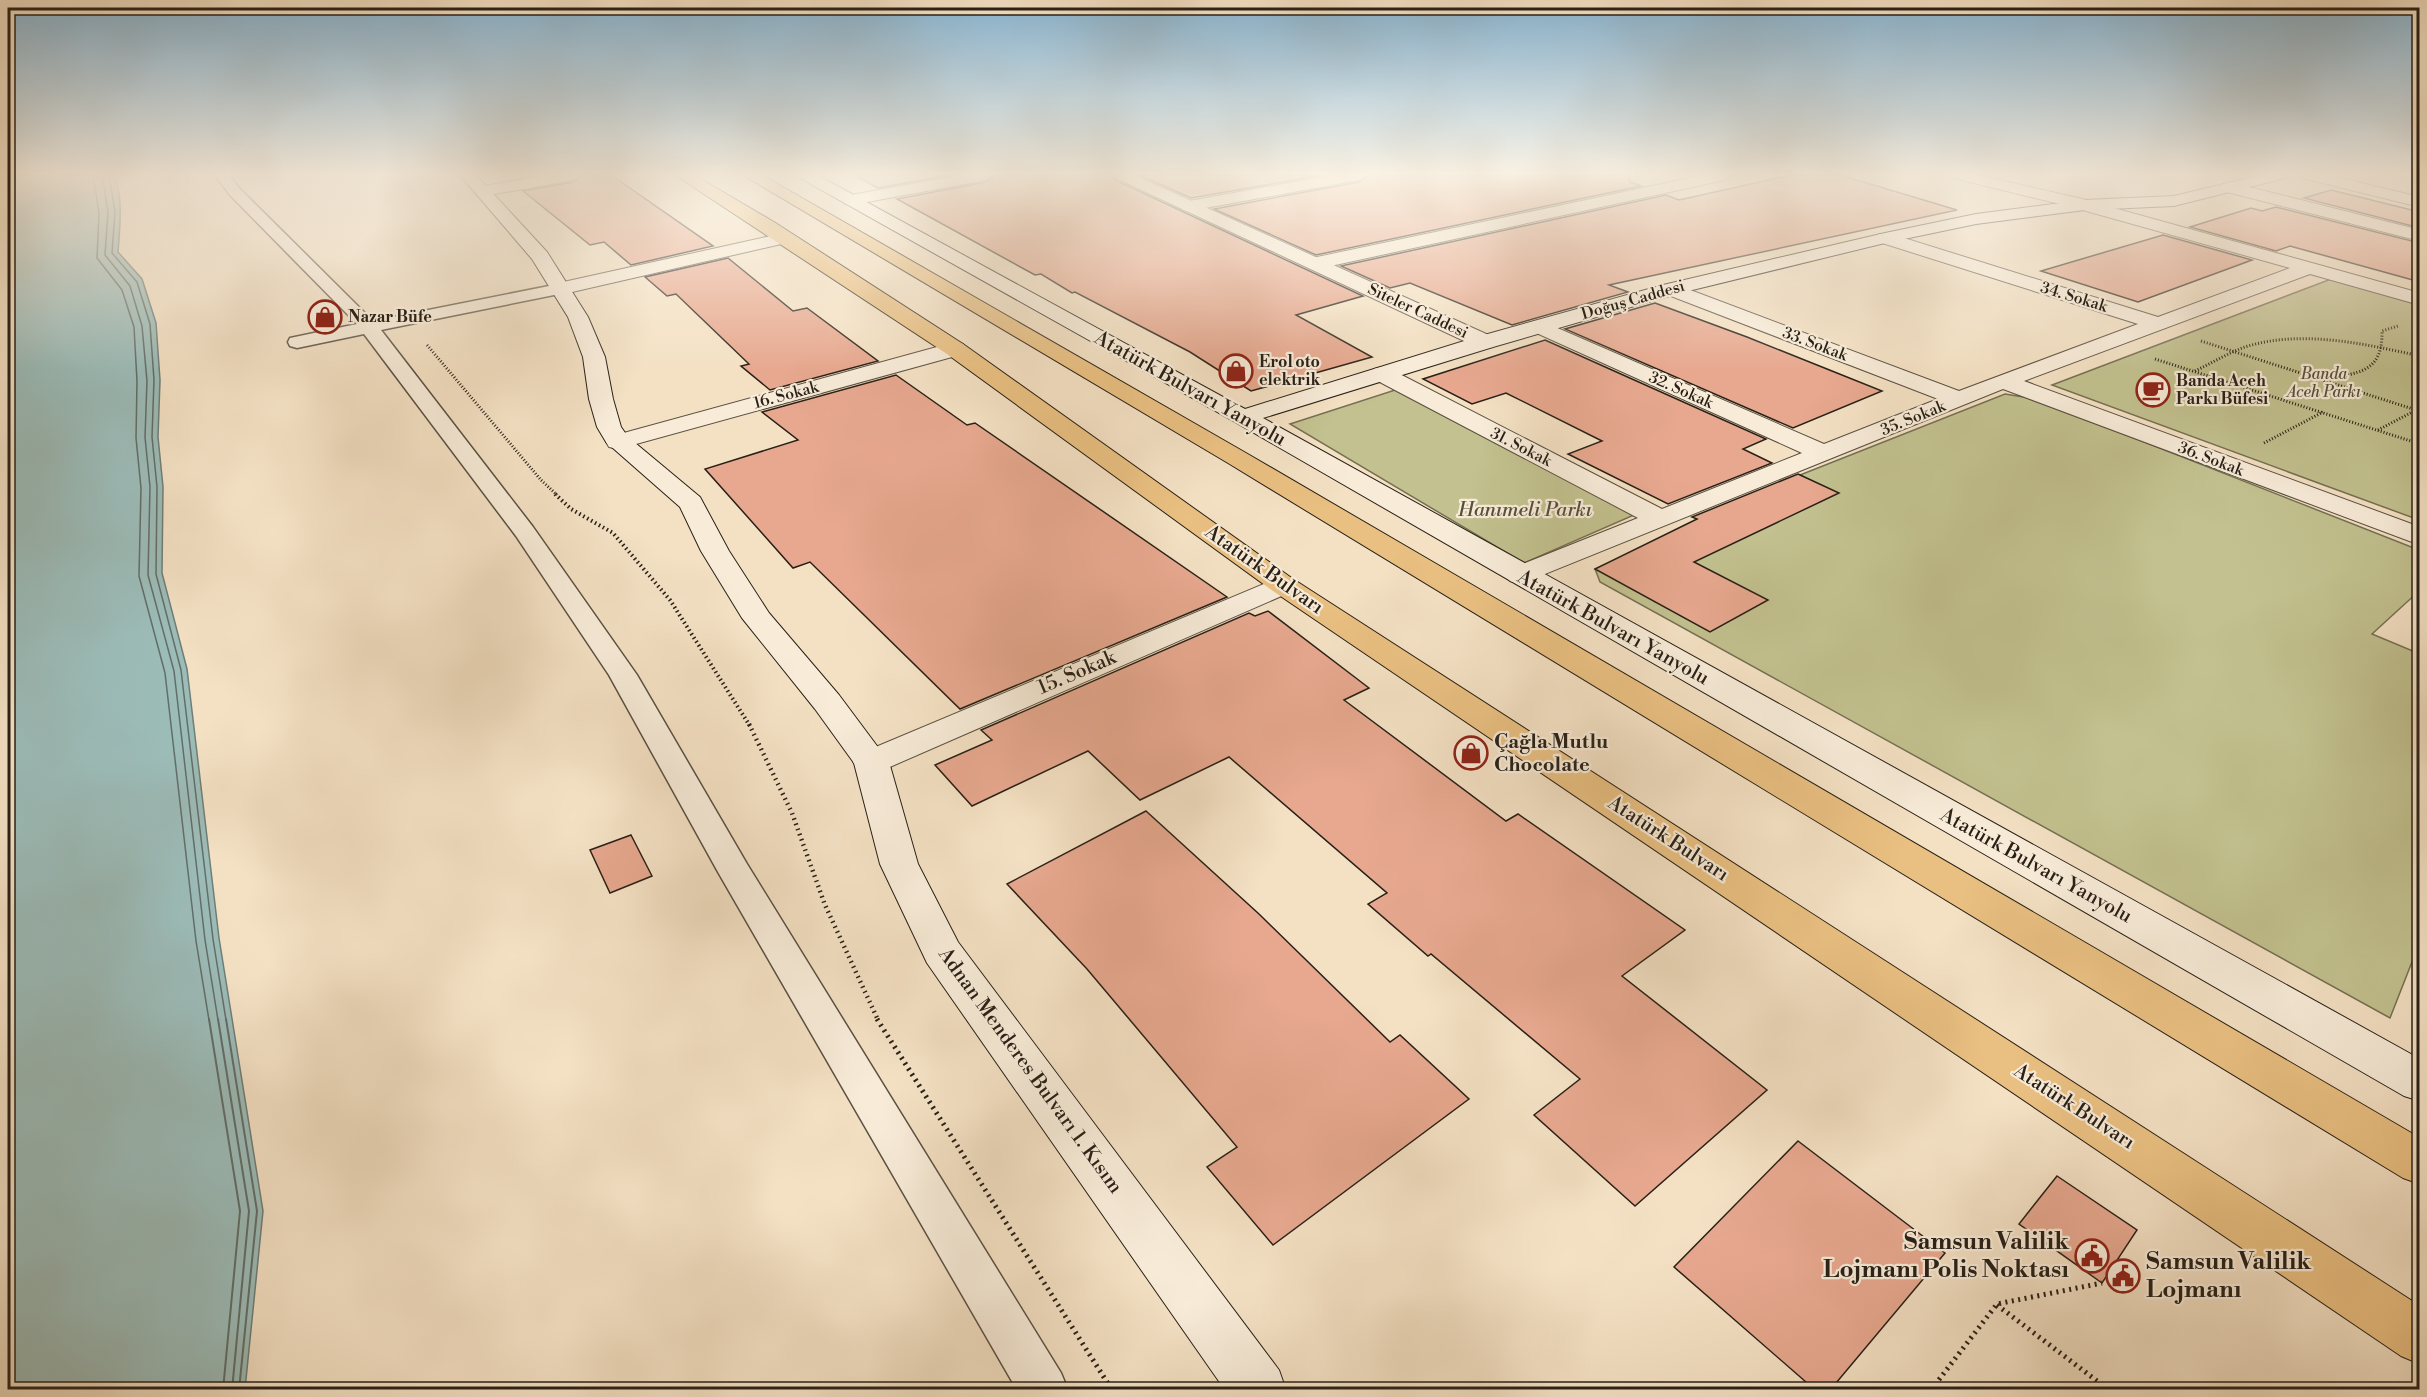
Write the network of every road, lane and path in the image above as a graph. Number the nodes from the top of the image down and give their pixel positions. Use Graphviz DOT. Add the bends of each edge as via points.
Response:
graph roads {
  1 [pos="283,240"];
  2 [pos="526,240"];
  3 [pos="774,240"];
  4 [pos="787,240"];
  5 [pos="863,240"];
  6 [pos="923,240"];
  7 [pos="1265,240"];
  8 [pos="1423,240"];
  9 [pos="1877,240"];
  10 [pos="1893,240"];
  11 [pos="2210,240"];
  12 [pos="1317,263"];
  13 [pos="2308,268"];
  14 [pos="559,289"];
  15 [pos="1670,289"];
  16 [pos="2420,299"];
  17 [pos="405,321"];
  18 [pos="2157,325"];
  19 [pos="2403,326"];
  20 [pos="369,327"];
  21 [pos="1539,327"];
  22 [pos="297,342"];
  23 [pos="1485,342"];
  24 [pos="2103,343"];
  25 [pos="955,349"];
  26 [pos="2382,349"];
  27 [pos="2236,352"];
  28 [pos="2420,356"];
  29 [pos="2195,371"];
  30 [pos="1382,374"];
  31 [pos="2322,379"];
  32 [pos="2003,381"];
  33 [pos="1960,399"];
  34 [pos="2418,409"];
  35 [pos="2323,412"];
  36 [pos="1243,417"];
  37 [pos="2378,430"];
  38 [pos="618,441"];
  39 [pos="2420,444"];
  40 [pos="1824,453"];
  41 [pos="2223,464"];
  42 [pos="1661,519"];
  43 [pos="2420,537"];
  44 [pos="1520,575"];
  45 [pos="1283,585"];
  46 [pos="871,762"];
  47 [pos="2420,1082"];
  48 [pos="2420,1163"];
  49 [pos="2102,1283"];
  50 [pos="1996,1304"];
  51 [pos="2420,1337"];
  52 [pos="1044,1389"];
  53 [pos="1112,1389"];
  54 [pos="1259,1389"];
  55 [pos="1931,1389"];
  56 [pos="2109,1389"];
  1 -- 20 [label="street"];
  2 -- 14 [label="street, Adnan Menderes Bulvarı 1. Kısım"];
  3 -- 14 [label="street"];
  4 -- 25 [label="highway, Atatürk Bulvarı"];
  5 -- 48 [label="highway" via="1268,476"];
  6 -- 36 [label="street, Atatürk Bulvarı Yanyolu"];
  7 -- 12 [label="street, Siteler Caddesi"];
  8 -- 12 [label="street"];
  9 -- 15 [label="street, Doğuş Caddesi"];
  10 -- 18 [label="street, 34. Sokak"];
  11 -- 13 [label="street"];
  12 -- 23 [label="street, Siteler Caddesi"];
  13 -- 16 [label="street"];
  13 -- 18 [label="street, 35. Sokak"];
  14 -- 17 [label="street"];
  14 -- 38 [label="street, Adnan Menderes Bulvarı 1. Kısım" via="578,317 594,357 601,399 609,427"];
  15 -- 21 [label="street, Doğuş Caddesi"];
  15 -- 33 [label="street, 33. Sokak"];
  17 -- 20 [label="street"];
  17 -- 53 [label="path" via="541,480 572,508 613,533 670,600 757,736 874,1014"];
  18 -- 24 [label="street, 35. Sokak"];
  18 -- 27 [label="path"];
  19 -- 26 [label="path" via="2382,331"];
  20 -- 22 [label="street"];
  20 -- 52 [label="street" via="525,532 623,675 741,882"];
  21 -- 23 [label="street, Doğuş Caddesi"];
  21 -- 40 [label="street, 32. Sokak"];
  23 -- 30 [label="street, Doğuş Caddesi"];
  24 -- 29 [label="path"];
  24 -- 32 [label="street, 35. Sokak"];
  25 -- 38 [label="street, 16. Sokak"];
  25 -- 45 [label="highway, Atatürk Bulvarı"];
  26 -- 27 [label="path" via="2299,340 2268,342"];
  26 -- 28 [label="path"];
  26 -- 31 [label="path" via="2363,370"];
  27 -- 29 [label="path"];
  27 -- 31 [label="path"];
  29 -- 35 [label="path"];
  30 -- 36 [label="street, Doğuş Caddesi"];
  30 -- 42 [label="street, 31. Sokak"];
  31 -- 34 [label="path"];
  32 -- 33 [label="street, 35. Sokak"];
  32 -- 41 [label="street, 36. Sokak"];
  33 -- 40 [label="street, 35. Sokak"];
  34 -- 37 [label="path"];
  35 -- 37 [label="path"];
  35 -- 41 [label="path"];
  36 -- 44 [label="street, Atatürk Bulvarı Yanyolu"];
  37 -- 39 [label="path"];
  38 -- 46 [label="street, Adnan Menderes Bulvarı 1. Kısım" via="691,503 715,551 757,618"];
  40 -- 42 [label="street, 35. Sokak"];
  41 -- 43 [label="street, 36. Sokak"];
  42 -- 44 [label="street, 35. Sokak"];
  44 -- 47 [label="street, Atatürk Bulvarı Yanyolu"];
  45 -- 46 [label="street, 15. Sokak"];
  45 -- 51 [label="highway, Atatürk Bulvarı"];
  46 -- 54 [label="street, Adnan Menderes Bulvarı 1. Kısım" via="899,864 942,952"];
  49 -- 50 [label="path"];
  50 -- 55 [label="path"];
  50 -- 56 [label="path"];
}
